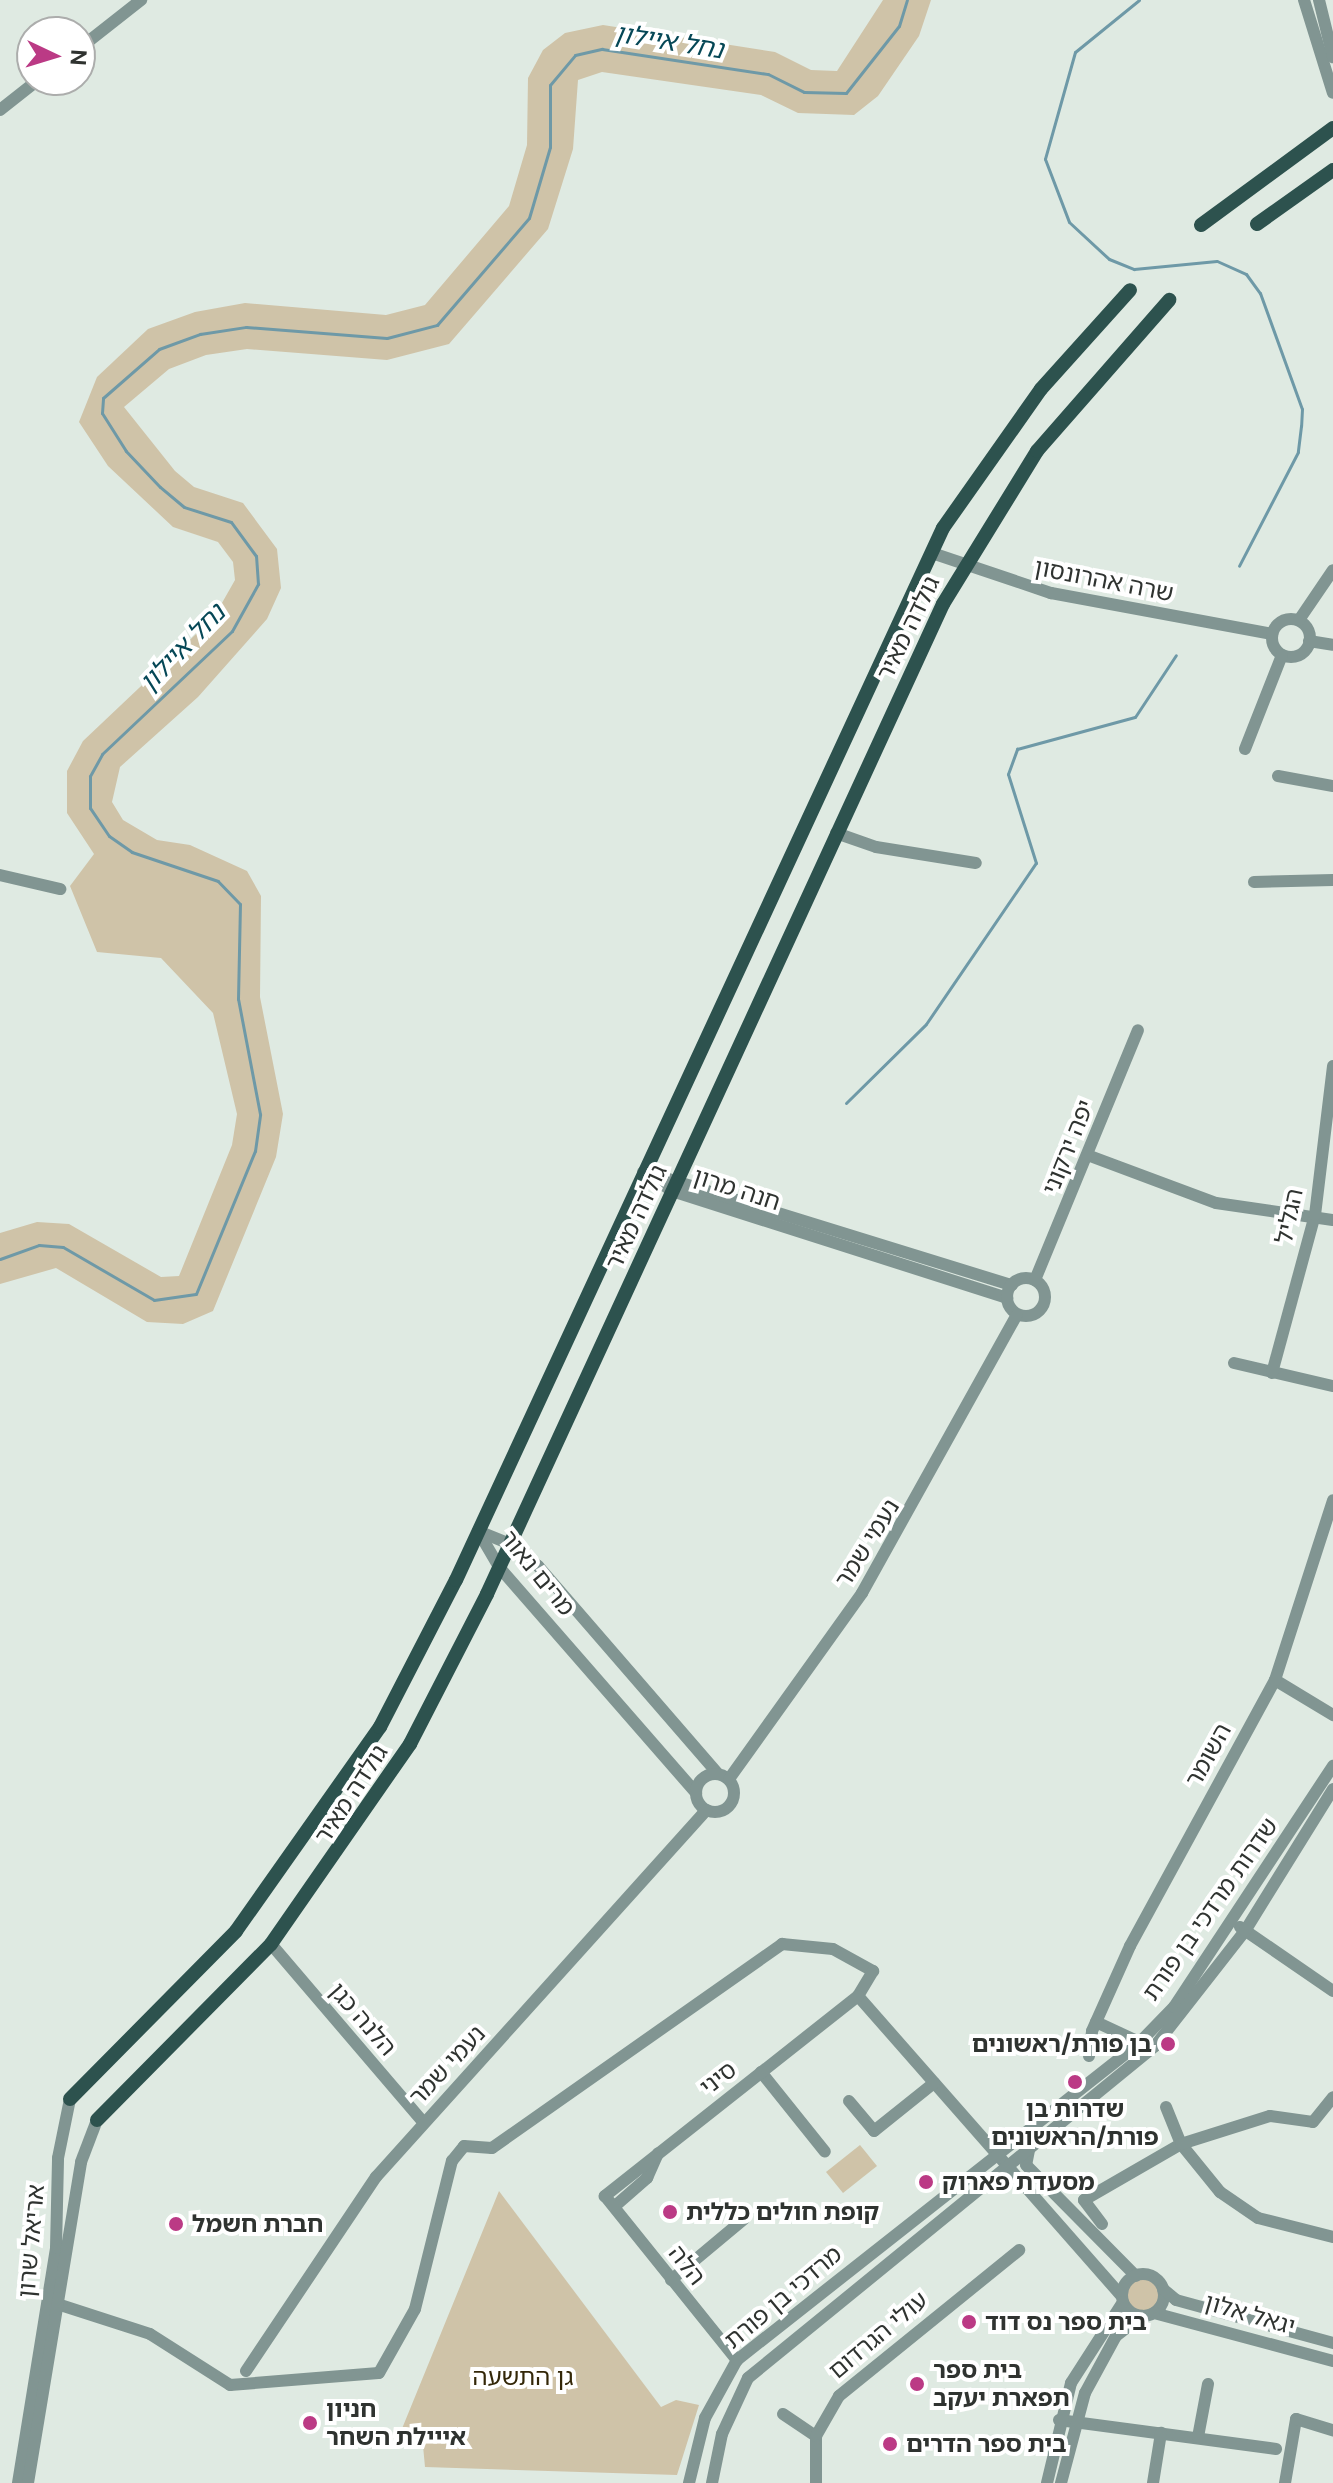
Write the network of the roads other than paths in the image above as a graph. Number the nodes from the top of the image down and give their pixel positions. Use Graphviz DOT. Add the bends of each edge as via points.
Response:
graph roads {
  1 [pos="141,0"];
  2 [pos="1304,0"];
  3 [pos="1319,0"];
  4 [pos="96,35"];
  5 [pos="1333,57"];
  6 [pos="1333,93"];
  7 [pos="18,96"];
  8 [pos="0,110"];
  9 [pos="1333,128"];
  10 [pos="1333,170"];
  11 [pos="1257,224"];
  12 [pos="1201,225"];
  13 [pos="1130,290"];
  14 [pos="1169,300"];
  15 [pos="932,553"];
  16 [pos="963,567"];
  17 [pos="1333,570"];
  18 [pos="1299,620"];
  19 [pos="1272,634"];
  20 [pos="1309,641"];
  21 [pos="1333,645"];
  22 [pos="1282,655"];
  23 [pos="1245,749"];
  24 [pos="1278,776"];
  25 [pos="1333,786"];
  26 [pos="836,833"];
  27 [pos="976,863"];
  28 [pos="0,875"];
  29 [pos="1333,880"];
  30 [pos="1254,882"];
  31 [pos="60,889"];
  32 [pos="1138,1030"];
  33 [pos="1333,1066"];
  34 [pos="1090,1156"];
  35 [pos="643,1172"];
  36 [pos="675,1184"];
  37 [pos="1315,1215"];
  38 [pos="1333,1220"];
  39 [pos="1035,1280"];
  40 [pos="1009,1292"];
  41 [pos="1017,1315"];
  42 [pos="1234,1363"];
  43 [pos="1272,1373"];
  44 [pos="1333,1386"];
  45 [pos="1333,1500"];
  46 [pos="478,1531"];
  47 [pos="510,1544"];
  48 [pos="499,1567"];
  49 [pos="1275,1680"];
  50 [pos="1333,1715"];
  51 [pos="1333,1766"];
  52 [pos="717,1773"];
  53 [pos="729,1779"];
  54 [pos="1333,1789"];
  55 [pos="696,1793"];
  56 [pos="706,1810"];
  57 [pos="1232,1922"];
  58 [pos="1245,1931"];
  59 [pos="271,1944"];
  60 [pos="1333,1991"];
  61 [pos="858,1996"];
  62 [pos="1096,2022"];
  63 [pos="1139,2042"];
  64 [pos="1089,2056"];
  65 [pos="761,2072"];
  66 [pos="934,2083"];
  67 [pos="1333,2097"];
  68 [pos="70,2099"];
  69 [pos="849,2101"];
  70 [pos="1166,2107"];
  71 [pos="97,2120"];
  72 [pos="423,2122"];
  73 [pos="1030,2144"];
  74 [pos="1181,2144"];
  75 [pos="825,2152"];
  76 [pos="658,2153"];
  77 [pos="1000,2159"];
  78 [pos="605,2196"];
  79 [pos="1087,2203"];
  80 [pos="615,2206"];
  81 [pos="744,2219"];
  82 [pos="1077,2221"];
  83 [pos="1102,2224"];
  84 [pos="1072,2236"];
  85 [pos="1333,2237"];
  86 [pos="1019,2250"];
  87 [pos="1136,2276"];
  88 [pos="671,2280"];
  89 [pos="1163,2289"];
  90 [pos="1123,2299"];
  91 [pos="52,2302"];
  92 [pos="1148,2314"];
  93 [pos="1333,2343"];
  94 [pos="737,2360"];
  95 [pos="1333,2361"];
  96 [pos="246,2371"];
  97 [pos="1208,2384"];
  98 [pos="783,2414"];
  99 [pos="1059,2420"];
  100 [pos="1076,2424"];
  101 [pos="1333,2430"];
  102 [pos="1161,2433"];
  103 [pos="816,2436"];
  104 [pos="1198,2437"];
  105 [pos="1276,2449"];
  106 [pos="18,2483"];
  107 [pos="28,2483"];
  108 [pos="689,2483"];
  109 [pos="712,2483"];
  110 [pos="816,2483"];
  111 [pos="1047,2483"];
  112 [pos="1061,2483"];
  113 [pos="1153,2483"];
  114 [pos="1285,2483"];
  1 -- 4 [label="street"];
  2 -- 6 [label="street"];
  3 -- 5 [label="street"];
  7 -- 8 [label="street"];
  9 -- 12 [label="main road"];
  10 -- 11 [label="main road"];
  13 -- 15 [label="main road, גולדה מאיר" via="1017,420"];
  14 -- 16 [label="main road, גולדה מאיר" via="1067,411"];
  15 -- 16 [label="street, שרה אהרונסון"];
  15 -- 35 [label="main road, גולדה מאיר"];
  16 -- 19 [label="street, שרה אהרונסון" via="1051,593"];
  16 -- 26 [label="main road, גולדה מאיר"];
  17 -- 18 [label="street"];
  18 -- 19 [label="street" via="1285,619"];
  18 -- 20 [label="street"];
  19 -- 22 [label="street"];
  20 -- 21 [label="street"];
  20 -- 22 [label="street" via="1297,656"];
  22 -- 23 [label="street"];
  24 -- 25 [label="street"];
  26 -- 27 [label="street" via="876,847"];
  26 -- 36 [label="main road, גולדה מאיר"];
  28 -- 31 [label="street"];
  29 -- 30 [label="street"];
  32 -- 34 [label="street, יפה ירקוני"];
  33 -- 37 [label="street, הגליל"];
  34 -- 37 [label="street" via="1216,1203"];
  34 -- 39 [label="street, יפה ירקוני"];
  35 -- 36 [label="street, חנה מרון"];
  35 -- 46 [label="main road, גולדה מאיר"];
  36 -- 40 [label="street, חנה מרון"];
  36 -- 47 [label="main road, גולדה מאיר"];
  37 -- 38 [label="street"];
  37 -- 43 [label="street, הגליל"];
  39 -- 40 [label="street"];
  39 -- 41 [label="street" via="1045,1291 1044,1306 1032,1316"];
  40 -- 41 [label="street"];
  41 -- 53 [label="street, נעמי שמר" via="862,1593"];
  42 -- 43 [label="street"];
  43 -- 44 [label="street"];
  45 -- 49 [label="street, השומר"];
  46 -- 47 [label="street, מרים נאור"];
  46 -- 48 [label="street, מרים נאור"];
  46 -- 68 [label="main road, גולדה מאיר" via="380,1727 296,1855 192,1980"];
  47 -- 48 [label="main road, גולדה מאיר"];
  47 -- 52 [label="street, מרים נאור"];
  48 -- 55 [label="street, מרים נאור"];
  48 -- 59 [label="main road, גולדה מאיר" via="387,1782"];
  49 -- 50 [label="street"];
  49 -- 62 [label="street, השומר" via="1168,1871"];
  51 -- 57 [label="street, שדרות מרדכי בן פורת"];
  52 -- 53 [label="street"];
  52 -- 55 [label="street" via="703,1778"];
  53 -- 56 [label="street" via="730,1805"];
  54 -- 58 [label="street, שדרות מרדכי בן פורת"];
  55 -- 56 [label="street"];
  56 -- 72 [label="street, נעמי שמר" via="590,1947"];
  57 -- 58 [label="street"];
  57 -- 63 [label="street, שדרות מרדכי בן פורת" via="1174,2007"];
  58 -- 60 [label="street"];
  58 -- 73 [label="street, שדרות מרדכי בן פורת" via="1155,2046"];
  59 -- 71 [label="main road, גולדה מאיר"];
  59 -- 72 [label="street, הלנה כגן"];
  61 -- 65 [label="street, סיני"];
  61 -- 66 [label="street"];
  61 -- 91 [label="street" via="873,1971 833,1949 782,1944 492,2148 464,2146 452,2161 415,2309 379,2373 230,2385 178,2347"];
  62 -- 63 [label="street"];
  62 -- 64 [label="street, השומר"];
  63 -- 77 [label="street, שדרות מרדכי בן פורת"];
  65 -- 75 [label="street"];
  65 -- 76 [label="street, סיני"];
  66 -- 69 [label="street" via="874,2131"];
  66 -- 77 [label="street"];
  67 -- 74 [label="street" via="1313,2122 1270,2116"];
  68 -- 91 [label="street, אריאל שרון"];
  70 -- 74 [label="street"];
  71 -- 91 [label="street, אריאל שרון" via="81,2162"];
  72 -- 96 [label="street, נעמי שמר" via="322,2249"];
  73 -- 77 [label="street, שדרות מרדכי בן פורת"];
  73 -- 82 [label="street" via="1026,2165"];
  74 -- 79 [label="street"];
  74 -- 85 [label="street" via="1220,2192 1258,2218"];
  76 -- 78 [label="street, סיני"];
  76 -- 80 [label="street" via="647,2178"];
  77 -- 84 [label="street"];
  77 -- 94 [label="street, מרדכי בן פורת"];
  77 -- 109 [label="street" via="748,2378 722,2434"];
  78 -- 80 [label="street, הלה"];
  79 -- 82 [label="street"];
  79 -- 83 [label="street"];
  80 -- 88 [label="street, הלה"];
  81 -- 88 [label="street"];
  82 -- 84 [label="street"];
  82 -- 87 [label="street"];
  84 -- 90 [label="street"];
  86 -- 103 [label="street, עולי הגרדום" via="839,2396"];
  87 -- 89 [label="street, יגאל אלון" via="1149,2275"];
  87 -- 90 [label="street"];
  88 -- 94 [label="street, הלה"];
  89 -- 92 [label="street"];
  89 -- 93 [label="street, יגאל אלון" via="1176,2300"];
  90 -- 92 [label="street"];
  90 -- 99 [label="street" via="1071,2383"];
  91 -- 106 [label="street, אריאל שרון"];
  91 -- 107 [label="street, אריאל שרון"];
  92 -- 95 [label="street, יגאל אלון"];
  92 -- 100 [label="street" via="1109,2346"];
  94 -- 108 [label="street, מרדכי בן פורת" via="705,2418"];
  97 -- 104 [label="street"];
  98 -- 103 [label="street"];
  99 -- 100 [label="street"];
  99 -- 111 [label="street"];
  100 -- 102 [label="street"];
  100 -- 112 [label="street"];
  101 -- 114 [label="street" via="1296,2419"];
  102 -- 104 [label="street"];
  102 -- 113 [label="street"];
  103 -- 110 [label="street, עולי הגרדום"];
  104 -- 105 [label="street"];
}
